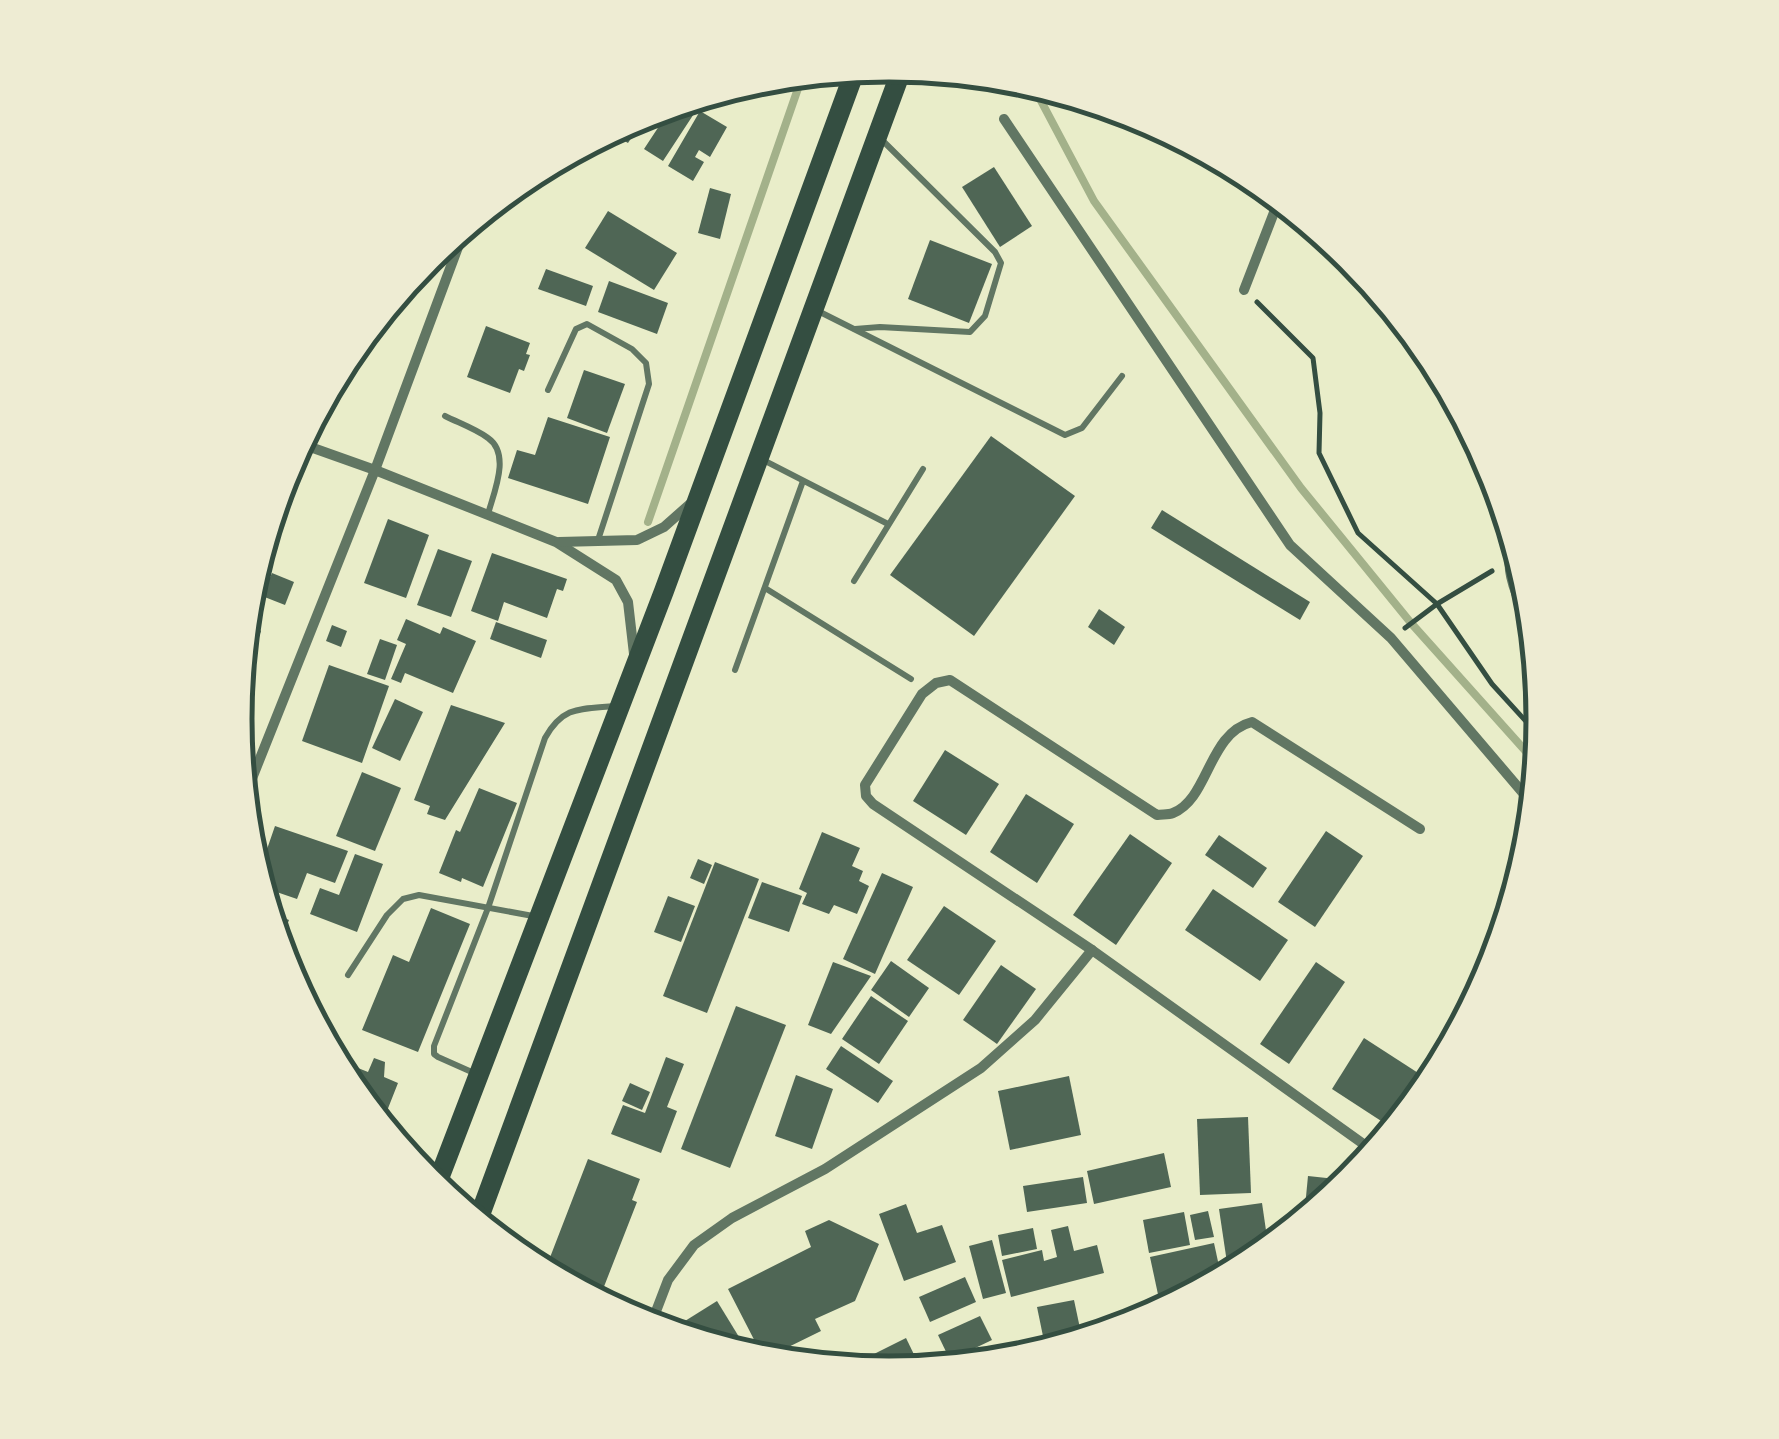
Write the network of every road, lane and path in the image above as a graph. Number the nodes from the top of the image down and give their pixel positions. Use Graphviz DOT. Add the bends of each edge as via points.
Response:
graph roads {
  1 [pos="897,82"];
  2 [pos="850,84"];
  3 [pos="1004,119"];
  4 [pos="876,135"];
  5 [pos="1274,212"];
  6 [pos="456,253"];
  7 [pos="1244,290"];
  8 [pos="812,309"];
  9 [pos="855,329"];
  10 [pos="1122,376"];
  11 [pos="548,390"];
  12 [pos="445,416"];
  13 [pos="313,448"];
  14 [pos="757,457"];
  15 [pos="923,469"];
  16 [pos="375,470"];
  17 [pos="803,481"];
  18 [pos="698,497"];
  19 [pos="488,515"];
  20 [pos="888,524"];
  21 [pos="598,540"];
  22 [pos="556,542"];
  23 [pos="1506,562"];
  24 [pos="854,581"];
  25 [pos="765,588"];
  26 [pos="1437,604"];
  27 [pos="1390,638"];
  28 [pos="634,668"];
  29 [pos="735,670"];
  30 [pos="911,679"];
  31 [pos="620,706"];
  32 [pos="1526,721"];
  33 [pos="255,771"];
  34 [pos="1522,791"];
  35 [pos="1420,829"];
  36 [pos="488,908"];
  37 [pos="539,918"];
  38 [pos="1092,950"];
  39 [pos="348,975"];
  40 [pos="478,1076"];
  41 [pos="1364,1144"];
  42 [pos="441,1172"];
  43 [pos="482,1209"];
  44 [pos="656,1312"];
  1 -- 4 [label="main road"];
  2 -- 18 [label="main road"];
  3 -- 27 [label="street" via="1290,545"];
  4 -- 8 [label="main road"];
  4 -- 9 [label="lane" via="1001,264 985,316 970,332"];
  5 -- 7 [label="street"];
  6 -- 16 [label="street"];
  7 -- 26 [label="path" via="1313,358 1319,454 1358,533"];
  8 -- 9 [label="lane"];
  8 -- 14 [label="main road"];
  9 -- 10 [label="lane" via="1065,435 1082,428"];
  11 -- 21 [label="lane" via="576,329 587,324 646,363 649,384"];
  12 -- 19 [label="lane" via="491,439 500,453"];
  13 -- 16 [label="street"];
  14 -- 17 [label="lane"];
  14 -- 43 [label="main road"];
  15 -- 20 [label="lane"];
  16 -- 19 [label="street"];
  16 -- 33 [label="street"];
  17 -- 20 [label="lane"];
  17 -- 25 [label="lane"];
  18 -- 21 [label="street" via="637,540"];
  18 -- 28 [label="main road"];
  19 -- 22 [label="street"];
  20 -- 24 [label="lane"];
  21 -- 22 [label="street"];
  22 -- 28 [label="street" via="616,580 628,602"];
  23 -- 26 [label="path"];
  25 -- 29 [label="lane"];
  25 -- 30 [label="lane"];
  26 -- 27 [label="path"];
  26 -- 32 [label="path"];
  27 -- 34 [label="street"];
  28 -- 31 [label="main road"];
  31 -- 36 [label="lane" via="574,710 555,720"];
  31 -- 37 [label="main road"];
  35 -- 38 [label="street" via="1252,722 1228,734 1190,799 1175,812 1157,815 950,680 936,682 865,786 866,796"];
  36 -- 37 [label="lane"];
  36 -- 39 [label="lane" via="403,898"];
  36 -- 40 [label="lane" via="434,1046 438,1057"];
  37 -- 40 [label="main road"];
  38 -- 41 [label="street"];
  38 -- 44 [label="street" via="1035,1020 981,1068 694,1245 668,1280"];
  40 -- 42 [label="main road"];
}
